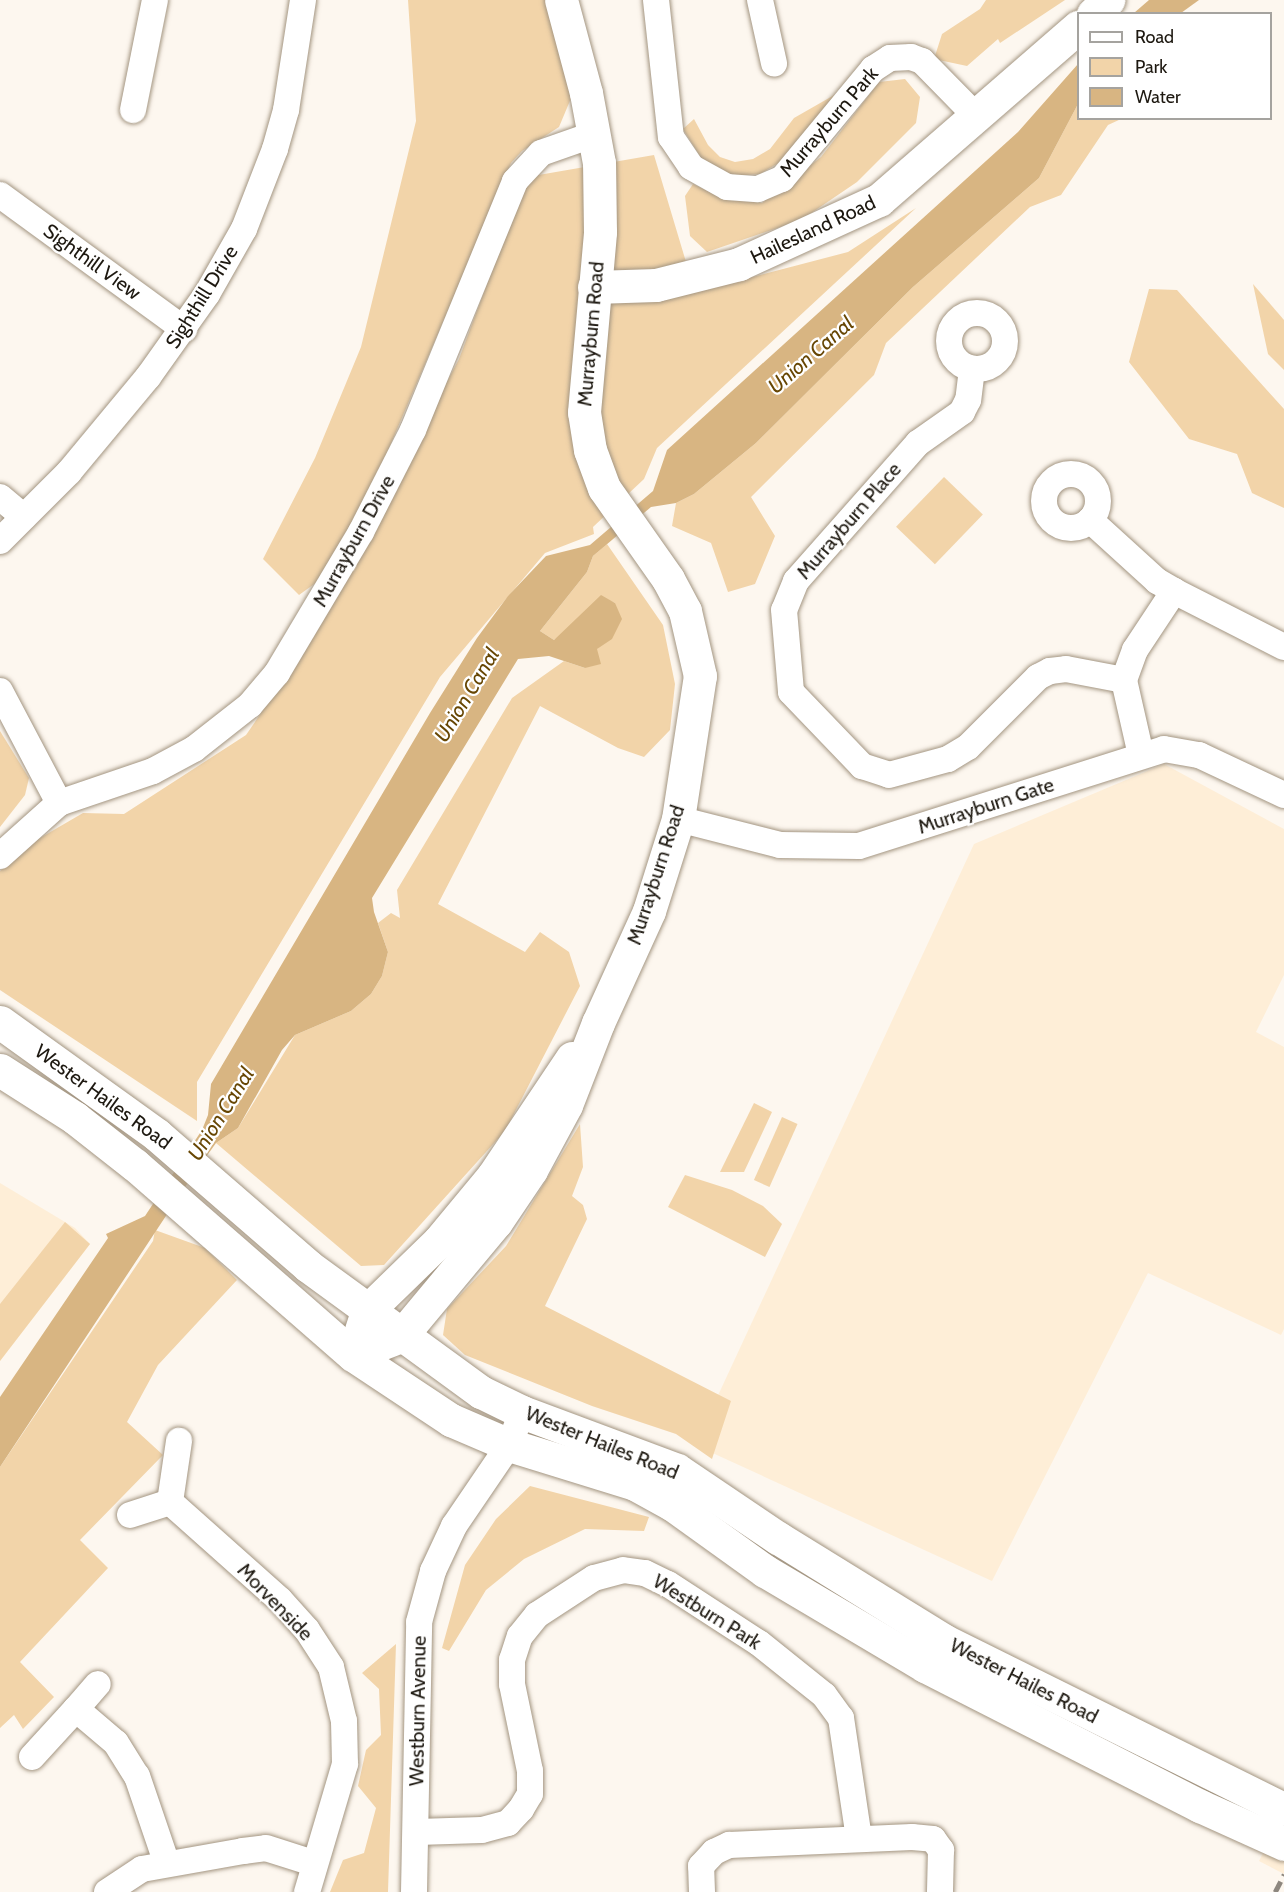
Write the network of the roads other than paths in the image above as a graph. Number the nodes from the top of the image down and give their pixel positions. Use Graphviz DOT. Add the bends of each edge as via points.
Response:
graph roads {
  1 [pos="155,0"];
  2 [pos="303,0"];
  3 [pos="561,0"];
  4 [pos="656,0"];
  5 [pos="760,0"];
  6 [pos="1108,0"];
  7 [pos="1096,12"];
  8 [pos="1077,28"];
  9 [pos="774,63"];
  10 [pos="133,110"];
  11 [pos="978,118"];
  12 [pos="595,134"];
  13 [pos="0,195"];
  14 [pos="594,287"];
  15 [pos="184,329"];
  16 [pos="972,369"];
  17 [pos="0,497"];
  18 [pos="24,517"];
  19 [pos="1090,520"];
  20 [pos="0,541"];
  21 [pos="1174,591"];
  22 [pos="1284,647"];
  23 [pos="1124,680"];
  24 [pos="0,691"];
  25 [pos="1141,755"];
  26 [pos="1284,795"];
  27 [pos="60,804"];
  28 [pos="678,819"];
  29 [pos="0,856"];
  30 [pos="0,1022"];
  31 [pos="598,1023"];
  32 [pos="0,1070"];
  33 [pos="368,1311"];
  34 [pos="401,1336"];
  35 [pos="353,1355"];
  36 [pos="522,1412"];
  37 [pos="179,1441"];
  38 [pos="509,1445"];
  39 [pos="170,1502"];
  40 [pos="130,1515"];
  41 [pos="98,1684"];
  42 [pos="76,1709"];
  43 [pos="32,1757"];
  44 [pos="1284,1809"];
  45 [pos="417,1832"];
  46 [pos="859,1838"];
  47 [pos="1284,1844"];
  48 [pos="314,1863"];
  49 [pos="167,1864"];
  50 [pos="107,1892"];
  51 [pos="307,1892"];
  52 [pos="414,1892"];
  53 [pos="702,1892"];
  54 [pos="940,1892"];
  1 -- 10 [label="street"];
  2 -- 15 [label="street, Sighthill Drive" via="292,78 275,149 244,229"];
  3 -- 12 [label="main road, Murrayburn Road"];
  4 -- 11 [label="street, Murrayburn Park" via="671,137 691,167 727,187 758,189 782,179 873,69 890,58 922,61"];
  5 -- 9 [label="street"];
  6 -- 7 [label="main road"];
  8 -- 11 [label="main road, Hailesland Road"];
  11 -- 14 [label="main road, Hailesland Road" via="879,200 837,222 739,264 656,285"];
  12 -- 14 [label="main road, Murrayburn Road" via="601,191"];
  12 -- 27 [label="street, Murrayburn Drive" via="541,153 515,181 413,430 361,532 277,673 250,705 194,749 153,771"];
  13 -- 15 [label="street, Sighthill View"];
  14 -- 28 [label="main road, Murrayburn Road" via="584,412 590,450 604,488 668,579 685,611 700,676"];
  15 -- 18 [label="street, Sighthill Drive" via="69,472"];
  16 -- 23 [label="street, Murrayburn Place" via="968,400 962,412 918,443 796,581 784,610 791,692 862,766 889,775 948,759 968,747 1038,677 1050,671 1066,669"];
  17 -- 18 [label="street"];
  18 -- 20 [label="street, Sighthill Drive"];
  19 -- 21 [label="street" via="1157,581"];
  21 -- 22 [label="street"];
  21 -- 23 [label="street" via="1135,650"];
  23 -- 25 [label="street"];
  24 -- 27 [label="street"];
  25 -- 26 [label="street, Murrayburn Gate" via="1181,749"];
  25 -- 28 [label="street, Murrayburn Gate" via="859,846 780,845"];
  27 -- 29 [label="street, Murrayburn Drive"];
  28 -- 31 [label="main road, Murrayburn Road" via="649,911"];
  30 -- 33 [label="main road, Wester Hailes Road" via="157,1135 308,1266"];
  31 -- 33 [label="main road, Murrayburn Road" via="493,1176 439,1241"];
  31 -- 34 [label="main road, Murrayburn Road" via="566,1106 531,1170 496,1222"];
  32 -- 35 [label="main road, Wester Hailes Road" via="75,1118 135,1165"];
  33 -- 34 [label="main road, Wester Hailes Road"];
  33 -- 35 [label="main road, Murrayburn Road"];
  34 -- 35 [label="main road, Murrayburn Road"];
  34 -- 36 [label="main road, Wester Hailes Road" via="481,1392"];
  35 -- 38 [label="main road, Wester Hailes Road" via="451,1420"];
  36 -- 38 [label="street, Westburn Avenue"];
  36 -- 44 [label="main road, Wester Hailes Road" via="677,1470 943,1640"];
  37 -- 39 [label="street"];
  38 -- 45 [label="street, Westburn Avenue" via="454,1526 433,1571 419,1622"];
  38 -- 47 [label="main road, Wester Hailes Road" via="635,1484 673,1505 765,1571 925,1666 1200,1806"];
  39 -- 40 [label="street"];
  39 -- 48 [label="street, Morvenside" via="279,1600 307,1630 331,1667 344,1720 345,1764"];
  41 -- 42 [label="street"];
  42 -- 43 [label="street"];
  42 -- 49 [label="street" via="116,1743 137,1776"];
  45 -- 46 [label="street, Westburn Park" via="483,1830 508,1823 521,1809 530,1794 531,1771 512,1684 512,1660 520,1636 537,1615 594,1578 623,1570 645,1573 668,1584 759,1643 824,1695 841,1718"];
  45 -- 52 [label="street, Westburn Avenue"];
  46 -- 53 [label="street" via="729,1845 714,1851 701,1866"];
  46 -- 54 [label="street" via="933,1839 941,1850"];
  48 -- 49 [label="street" via="266,1848"];
  48 -- 51 [label="street, Morvenside"];
  49 -- 50 [label="street" via="141,1869"];
}
